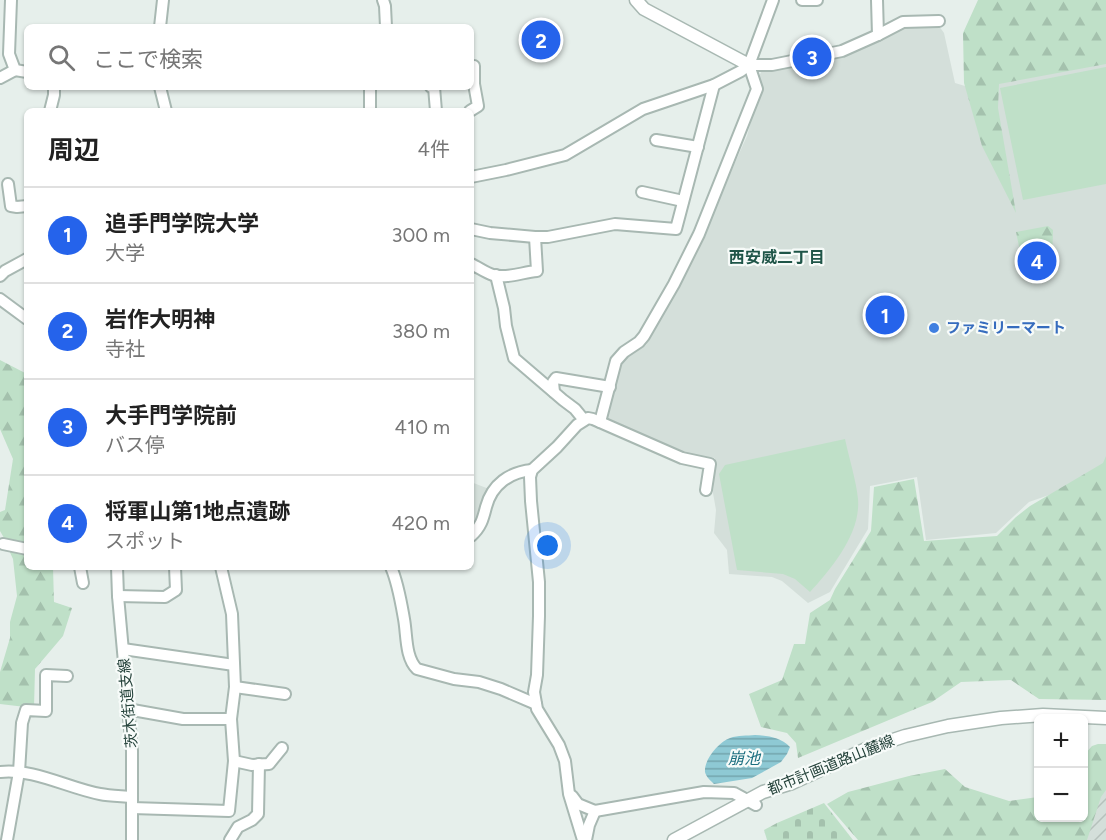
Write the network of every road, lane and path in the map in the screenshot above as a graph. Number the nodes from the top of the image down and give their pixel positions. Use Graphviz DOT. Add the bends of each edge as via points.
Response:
graph roads {
  1 [pos="11,0"];
  2 [pos="163,0"];
  3 [pos="383,0"];
  4 [pos="636,0"];
  5 [pos="773,0"];
  6 [pos="802,0"];
  7 [pos="817,0"];
  8 [pos="877,0"];
  9 [pos="939,21"];
  10 [pos="160,24"];
  11 [pos="386,24"];
  12 [pos="878,35"];
  13 [pos="749,64"];
  14 [pos="474,66"];
  15 [pos="15,70"];
  16 [pos="24,72"];
  17 [pos="0,78"];
  18 [pos="474,84"];
  19 [pos="474,84"];
  20 [pos="714,85"];
  21 [pos="54,90"];
  22 [pos="161,90"];
  23 [pos="370,90"];
  24 [pos="434,90"];
  25 [pos="51,108"];
  26 [pos="165,108"];
  27 [pos="370,108"];
  28 [pos="436,108"];
  29 [pos="474,108"];
  30 [pos="656,140"];
  31 [pos="698,147"];
  32 [pos="474,176"];
  33 [pos="8,184"];
  34 [pos="642,192"];
  35 [pos="683,201"];
  36 [pos="24,206"];
  37 [pos="474,230"];
  38 [pos="535,237"];
  39 [pos="24,261"];
  40 [pos="474,266"];
  41 [pos="496,275"];
  42 [pos="0,276"];
  43 [pos="0,299"];
  44 [pos="24,317"];
  45 [pos="610,387"];
  46 [pos="554,392"];
  47 [pos="584,420"];
  48 [pos="600,422"];
  49 [pos="532,470"];
  50 [pos="706,490"];
  51 [pos="474,533"];
  52 [pos="3,544"];
  53 [pos="24,548"];
  54 [pos="81,570"];
  55 [pos="117,570"];
  56 [pos="175,570"];
  57 [pos="222,570"];
  58 [pos="392,570"];
  59 [pos="83,583"];
  60 [pos="118,596"];
  61 [pos="123,649"];
  62 [pos="234,665"];
  63 [pos="67,676"];
  64 [pos="235,687"];
  65 [pos="285,694"];
  66 [pos="536,704"];
  67 [pos="127,709"];
  68 [pos="231,718"];
  69 [pos="1106,718"];
  70 [pos="282,748"];
  71 [pos="234,761"];
  72 [pos="259,764"];
  73 [pos="0,772"];
  74 [pos="19,772"];
  75 [pos="569,794"];
  76 [pos="132,802"];
  77 [pos="752,803"];
  78 [pos="595,811"];
  79 [pos="7,840"];
  80 [pos="132,840"];
  81 [pos="230,840"];
  82 [pos="585,840"];
  83 [pos="674,840"];
  1 -- 15 [label="street" via="9,54"];
  2 -- 10 [label="street"];
  3 -- 11 [label="street"];
  4 -- 13 [label="street" via="645,9"];
  5 -- 13 [label="street"];
  6 -- 7 [label="street"];
  8 -- 12 [label="street"];
  9 -- 12 [label="street" via="903,22"];
  12 -- 13 [label="street" via="842,51 772,65"];
  13 -- 20 [label="street"];
  13 -- 45 [label="street" via="757,89 699,234 644,336 616,362"];
  14 -- 18 [label="street"];
  15 -- 16 [label="street"];
  15 -- 17 [label="street"];
  19 -- 29 [label="street" via="478,106"];
  20 -- 31 [label="street"];
  20 -- 32 [label="street" via="643,109 565,155"];
  21 -- 25 [label="street"];
  22 -- 26 [label="street"];
  23 -- 27 [label="street"];
  24 -- 28 [label="street"];
  30 -- 31 [label="street"];
  31 -- 35 [label="street"];
  33 -- 36 [label="street" via="11,206"];
  34 -- 35 [label="street"];
  35 -- 38 [label="street" via="676,229 615,224"];
  37 -- 38 [label="street"];
  38 -- 41 [label="street" via="537,271"];
  39 -- 42 [label="street"];
  40 -- 41 [label="street"];
  41 -- 46 [label="street" via="514,358"];
  43 -- 44 [label="street"];
  45 -- 46 [label="street" via="556,378"];
  45 -- 48 [label="street"];
  46 -- 47 [label="street"];
  47 -- 48 [label="street"];
  47 -- 49 [label="street"];
  48 -- 50 [label="street" via="682,458 710,464"];
  49 -- 51 [label="street" via="519,471 500,483"];
  49 -- 66 [label="street" via="539,582"];
  52 -- 53 [label="street"];
  54 -- 59 [label="street"];
  55 -- 60 [label="street, 茨木街道支線"];
  56 -- 60 [label="street" via="176,590 165,597"];
  57 -- 62 [label="street" via="232,614"];
  58 -- 66 [label="street" via="409,654 417,669 478,682"];
  60 -- 61 [label="street, 茨木街道支線"];
  61 -- 62 [label="street"];
  61 -- 67 [label="street, 茨木街道支線"];
  62 -- 64 [label="street"];
  63 -- 74 [label="street" via="46,675 46,711 26,710 16,725"];
  64 -- 65 [label="street"];
  64 -- 68 [label="street"];
  66 -- 75 [label="street" via="565,761"];
  67 -- 68 [label="street" via="183,719"];
  67 -- 76 [label="street, 茨木街道支線"];
  68 -- 71 [label="street"];
  69 -- 77 [label="street, 都市計画道路山麓線" via="1043,715 948,726 866,749 763,792"];
  70 -- 72 [label="street" via="269,764"];
  71 -- 72 [label="street"];
  71 -- 76 [label="street" via="229,811"];
  72 -- 81 [label="street" via="258,814 238,827"];
  73 -- 74 [label="street"];
  74 -- 76 [label="street"];
  74 -- 79 [label="street"];
  75 -- 78 [label="street" via="578,804"];
  75 -- 82 [label="street"];
  76 -- 80 [label="street, 茨木街道支線"];
  77 -- 78 [label="street" via="734,793 704,792"];
  77 -- 83 [label="street, 都市計画道路山麓線"];
  78 -- 82 [label="street"];
}
